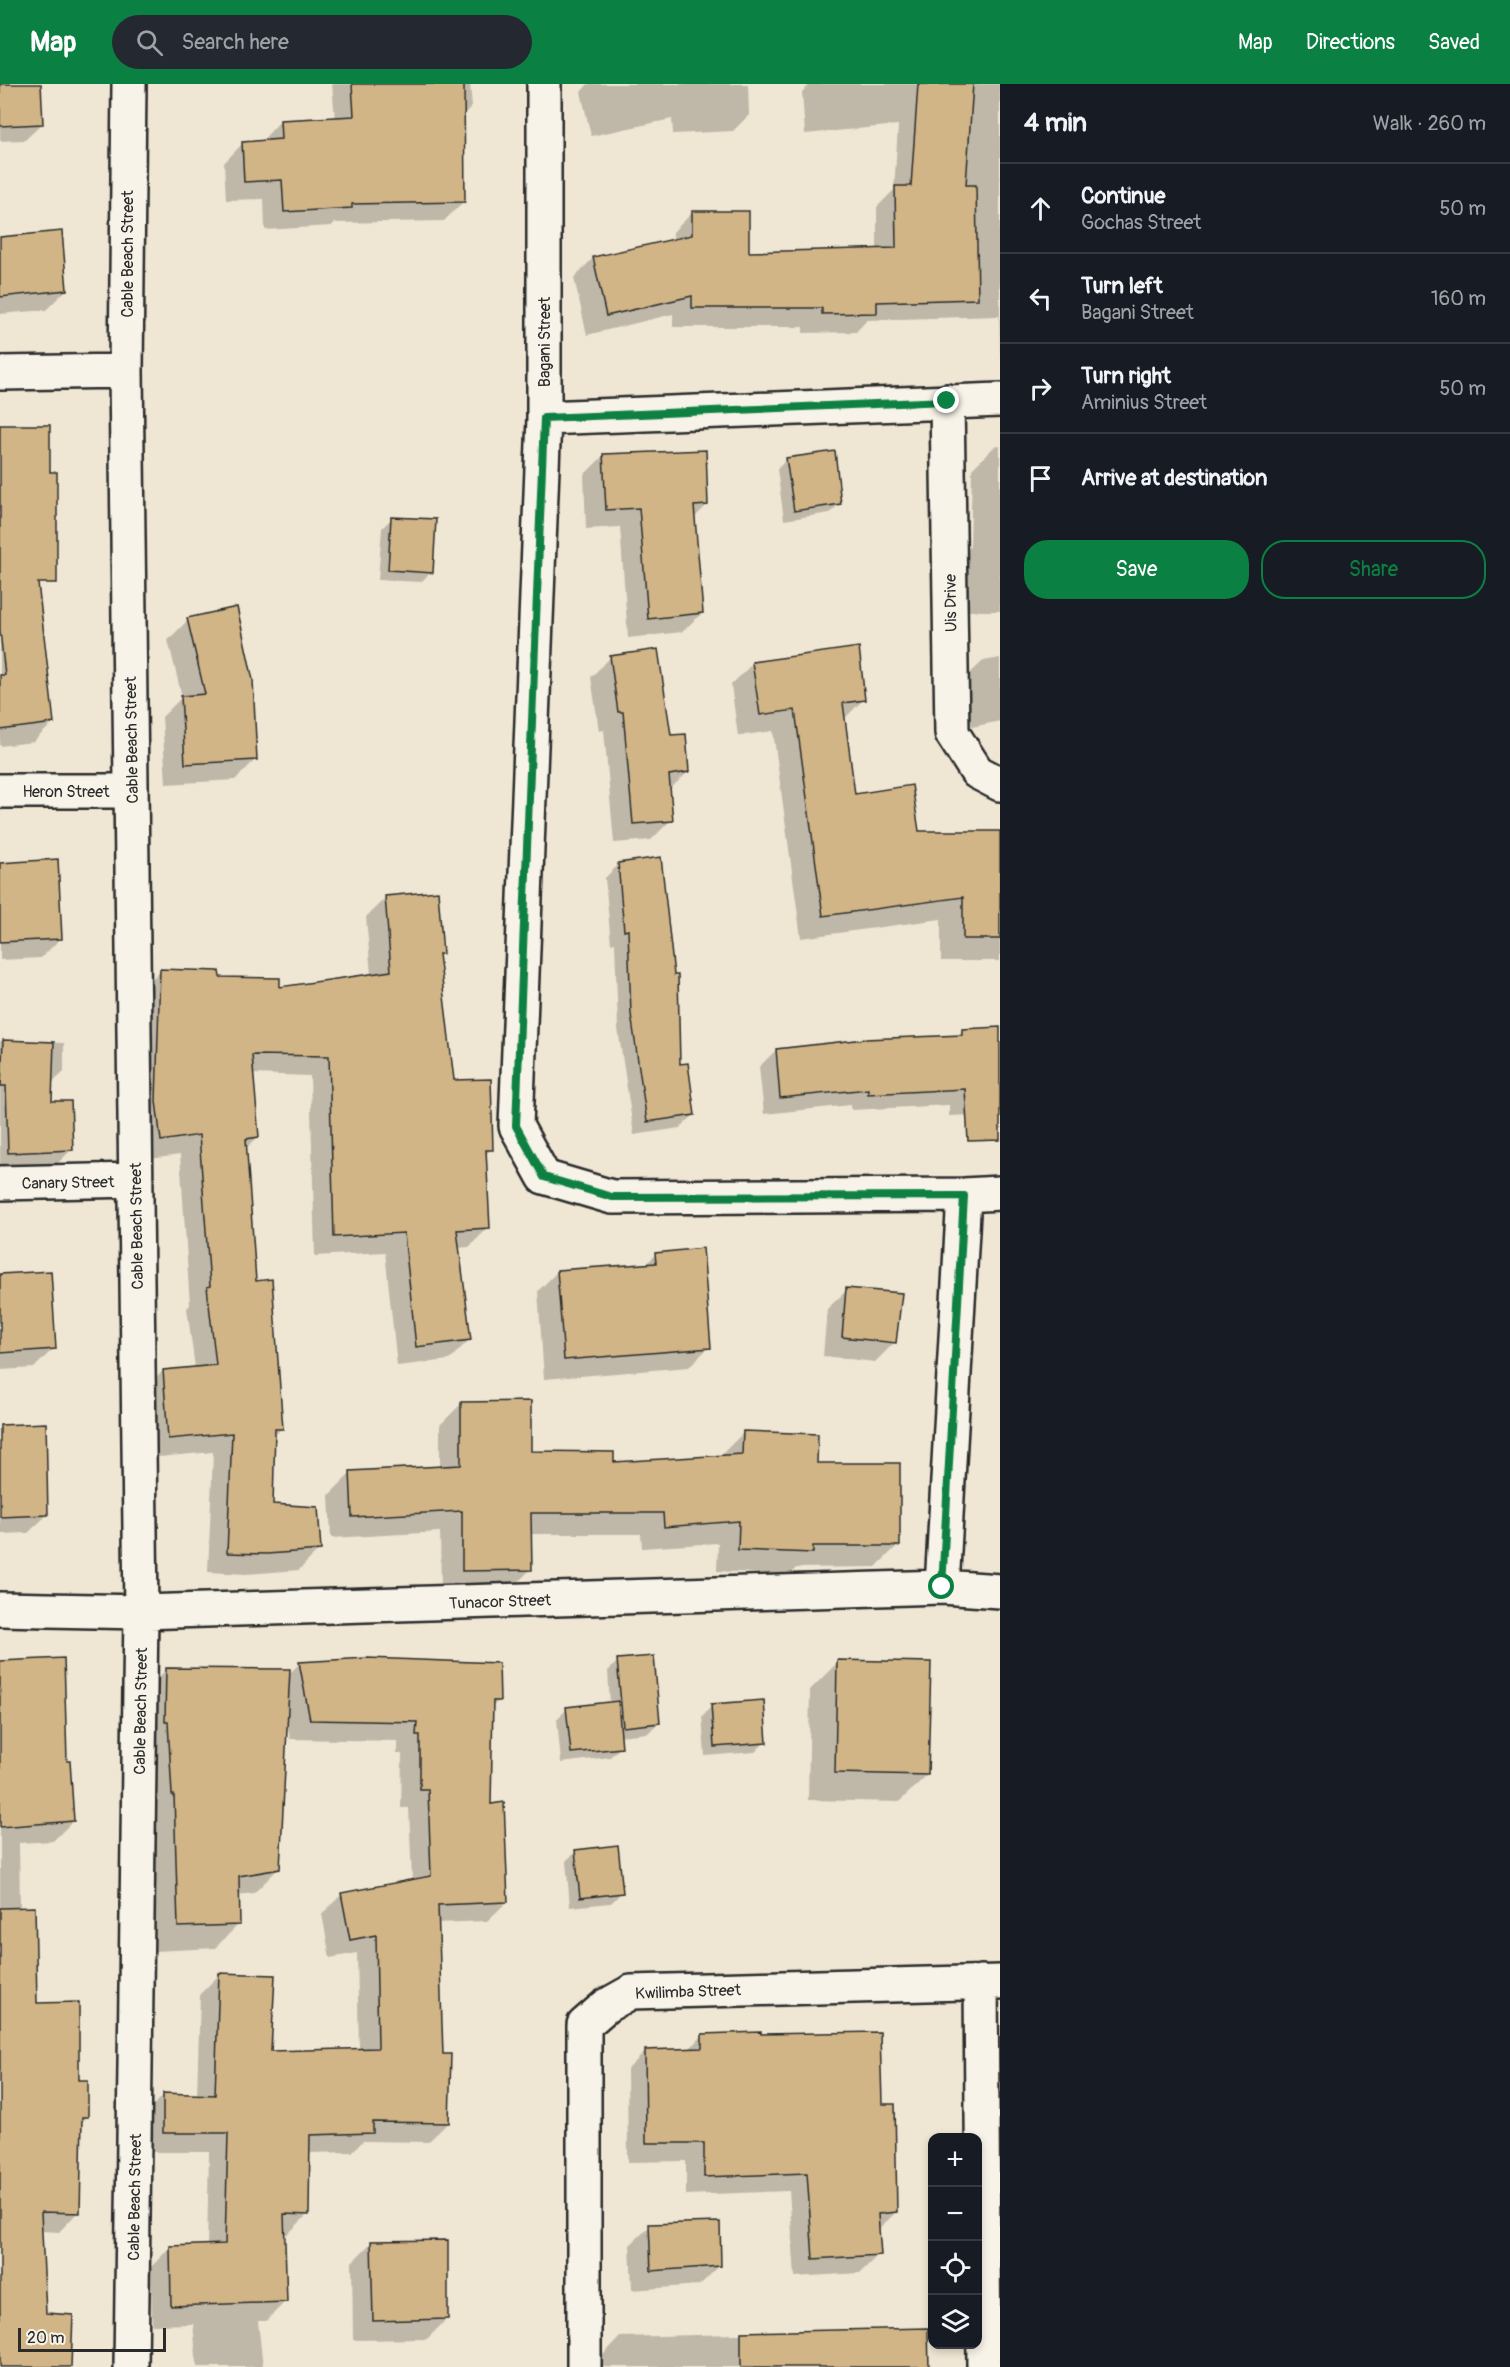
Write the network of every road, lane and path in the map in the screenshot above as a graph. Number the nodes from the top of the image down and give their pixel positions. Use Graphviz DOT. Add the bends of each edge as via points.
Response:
graph roads {
  1 [pos="129,84"];
  2 [pos="544,84"];
  3 [pos="126,371"];
  4 [pos="0,373"];
  5 [pos="1000,400"];
  6 [pos="947,401"];
  7 [pos="544,418"];
  8 [pos="1000,784"];
  9 [pos="0,791"];
  10 [pos="131,791"];
  11 [pos="136,1180"];
  12 [pos="0,1183"];
  13 [pos="1000,1193"];
  14 [pos="964,1196"];
  15 [pos="942,1587"];
  16 [pos="1000,1591"];
  17 [pos="0,1609"];
  18 [pos="141,1612"];
  19 [pos="991,1982"];
  20 [pos="132,2367"];
  21 [pos="584,2367"];
  22 [pos="984,2367"];
  1 -- 3 [label="street, Cable Beach Street"];
  2 -- 7 [label="street, Bagani Street"];
  3 -- 4 [label="street"];
  3 -- 10 [label="street, Cable Beach Street"];
  5 -- 6 [label="street"];
  6 -- 7 [label="street"];
  6 -- 8 [label="street, Uis Drive" via="952,733 977,772"];
  7 -- 14 [label="street, Bagani Street" via="516,1126 544,1177 612,1197"];
  9 -- 10 [label="street, Heron Street"];
  10 -- 11 [label="street, Cable Beach Street"];
  11 -- 12 [label="street, Canary Street"];
  11 -- 18 [label="street, Cable Beach Street"];
  13 -- 14 [label="street, Bagani Street"];
  14 -- 15 [label="street"];
  15 -- 16 [label="street, Tunacor Street"];
  15 -- 18 [label="street, Tunacor Street"];
  17 -- 18 [label="street, Tunacor Street"];
  18 -- 20 [label="street, Cable Beach Street"];
  19 -- 21 [label="street, Kwilimba Street" via="630,1992 584,2025"];
  19 -- 22 [label="street"];
}
